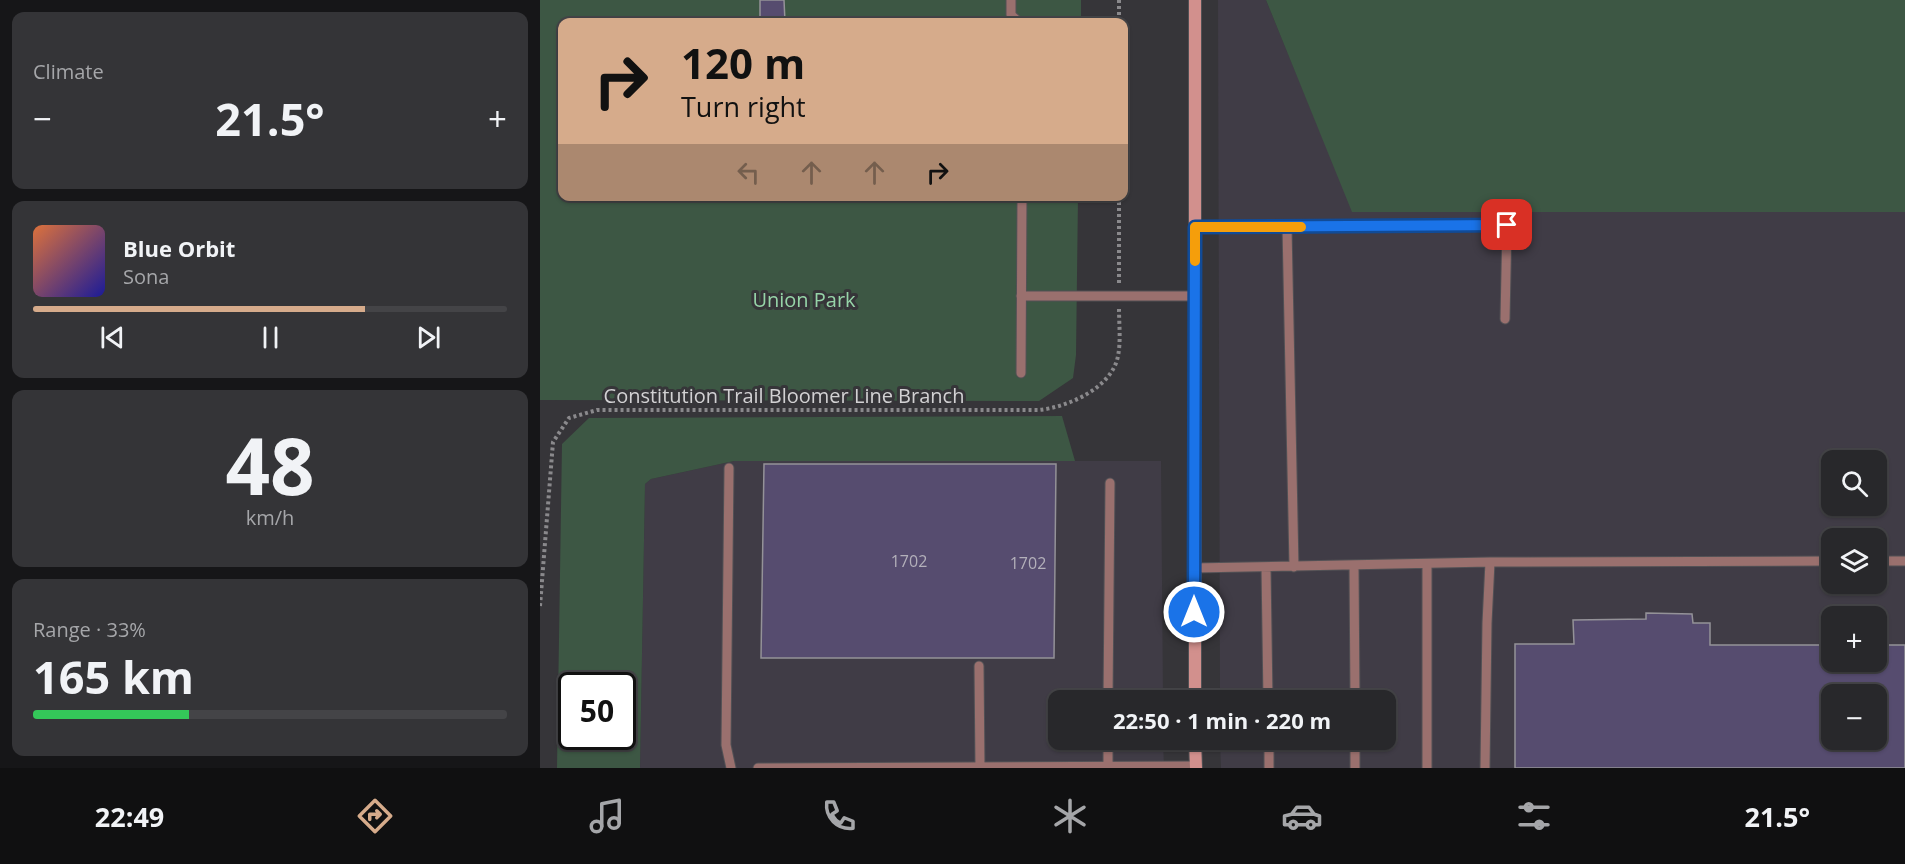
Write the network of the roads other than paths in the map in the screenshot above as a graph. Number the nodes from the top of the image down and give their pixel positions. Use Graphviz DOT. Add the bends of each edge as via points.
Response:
graph roads {
  1 [pos="1011,0"];
  2 [pos="1195,0"];
  3 [pos="1014,18"];
  4 [pos="1022,201"];
  5 [pos="1195,227"];
  6 [pos="1287,227"];
  7 [pos="1021,296"];
  8 [pos="1194,296"];
  9 [pos="1505,319"];
  10 [pos="1021,373"];
  11 [pos="729,468"];
  12 [pos="1110,483"];
  13 [pos="1821,561"];
  14 [pos="1887,561"];
  15 [pos="1905,561"];
  16 [pos="1490,562"];
  17 [pos="1427,564"];
  18 [pos="1354,566"];
  19 [pos="1266,567"];
  20 [pos="1294,567"];
  21 [pos="1194,568"];
  22 [pos="979,666"];
  23 [pos="1108,690"];
  24 [pos="1195,690"];
  25 [pos="1268,690"];
  26 [pos="1355,690"];
  27 [pos="1108,750"];
  28 [pos="1195,750"];
  29 [pos="1269,750"];
  30 [pos="1355,750"];
  31 [pos="1108,766"];
  32 [pos="1196,767"];
  33 [pos="731,768"];
  34 [pos="758,768"];
  35 [pos="980,768"];
  36 [pos="1269,768"];
  37 [pos="1355,768"];
  38 [pos="1428,768"];
  39 [pos="1485,768"];
  1 -- 3 [label="lane"];
  2 -- 5 [label="main road"];
  4 -- 7 [label="lane"];
  5 -- 6 [label="lane"];
  5 -- 8 [label="main road"];
  6 -- 9 [label="lane" via="1507,225"];
  6 -- 20 [label="lane"];
  7 -- 8 [label="lane"];
  7 -- 10 [label="lane"];
  8 -- 21 [label="main road"];
  11 -- 33 [label="lane" via="726,745"];
  12 -- 23 [label="lane"];
  13 -- 16 [label="lane"];
  14 -- 15 [label="lane"];
  16 -- 17 [label="lane"];
  16 -- 39 [label="lane"];
  17 -- 18 [label="lane"];
  17 -- 38 [label="lane"];
  18 -- 20 [label="lane"];
  18 -- 26 [label="lane"];
  19 -- 20 [label="lane"];
  19 -- 21 [label="lane"];
  19 -- 25 [label="lane"];
  21 -- 24 [label="main road"];
  22 -- 35 [label="lane"];
  27 -- 31 [label="lane"];
  28 -- 32 [label="main road"];
  29 -- 36 [label="lane"];
  30 -- 37 [label="lane"];
  31 -- 32 [label="lane"];
  31 -- 35 [label="lane"];
  34 -- 35 [label="lane"];
}
